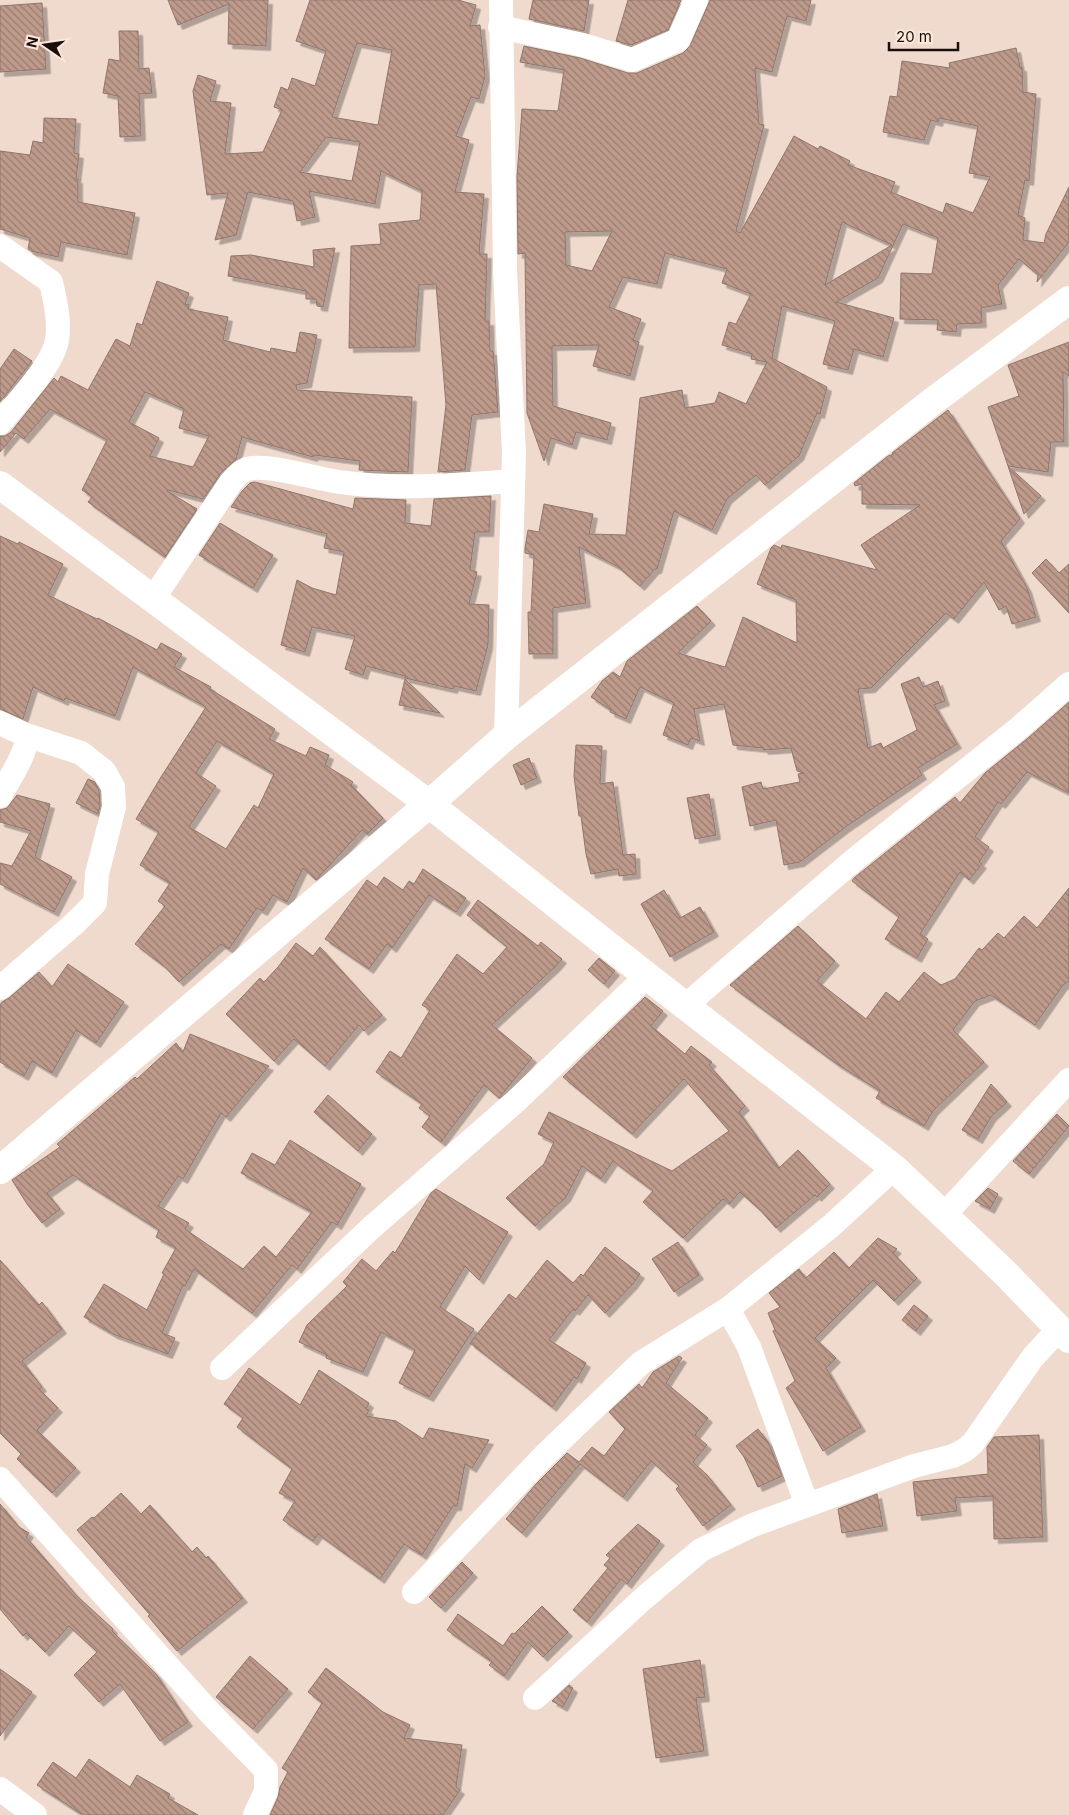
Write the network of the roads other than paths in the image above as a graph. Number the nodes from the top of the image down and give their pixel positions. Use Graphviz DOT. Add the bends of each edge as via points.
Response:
graph roads {
  1 [pos="501,0"];
  2 [pos="696,0"];
  3 [pos="500,27"];
  4 [pos="0,246"];
  5 [pos="1069,300"];
  6 [pos="0,423"];
  7 [pos="513,481"];
  8 [pos="0,485"];
  9 [pos="153,598"];
  10 [pos="1069,684"];
  11 [pos="0,723"];
  12 [pos="26,735"];
  13 [pos="506,736"];
  14 [pos="0,796"];
  15 [pos="429,804"];
  16 [pos="647,976"];
  17 [pos="0,988"];
  18 [pos="685,1006"];
  19 [pos="1069,1080"];
  20 [pos="894,1168"];
  21 [pos="0,1170"];
  22 [pos="944,1215"];
  23 [pos="728,1309"];
  24 [pos="1064,1334"];
  25 [pos="222,1368"];
  26 [pos="0,1479"];
  27 [pos="807,1505"];
  28 [pos="414,1592"];
  29 [pos="534,1698"];
  30 [pos="0,1789"];
  31 [pos="35,1815"];
  32 [pos="255,1815"];
  1 -- 3 [label="street"];
  2 -- 3 [label="street" via="678,40 632,60 583,45"];
  3 -- 7 [label="street"];
  4 -- 6 [label="street" via="51,282 57,310 57,340 48,363"];
  5 -- 13 [label="main road" via="933,401"];
  7 -- 9 [label="street" via="417,487 339,482 268,469 244,469 231,482"];
  7 -- 13 [label="street"];
  8 -- 9 [label="main road"];
  9 -- 15 [label="main road"];
  10 -- 18 [label="street" via="854,860"];
  11 -- 12 [label="street"];
  12 -- 14 [label="street" via="27,744"];
  12 -- 17 [label="street" via="81,753 104,771 113,787 114,807 98,874 95,903"];
  13 -- 15 [label="main road"];
  15 -- 16 [label="main road"];
  15 -- 21 [label="main road"];
  16 -- 18 [label="main road"];
  16 -- 25 [label="street" via="516,1101 371,1228"];
  18 -- 20 [label="main road"];
  19 -- 22 [label="street"];
  20 -- 22 [label="main road"];
  20 -- 23 [label="street" via="831,1226"];
  22 -- 24 [label="main road"];
  23 -- 27 [label="street" via="749,1346"];
  23 -- 28 [label="street" via="641,1364 544,1456"];
  24 -- 27 [label="street" via="1032,1357 974,1443 965,1450"];
  26 -- 32 [label="street" via="211,1714 266,1770 266,1791"];
  27 -- 29 [label="street" via="753,1525 701,1550"];
  30 -- 31 [label="street"];
}
